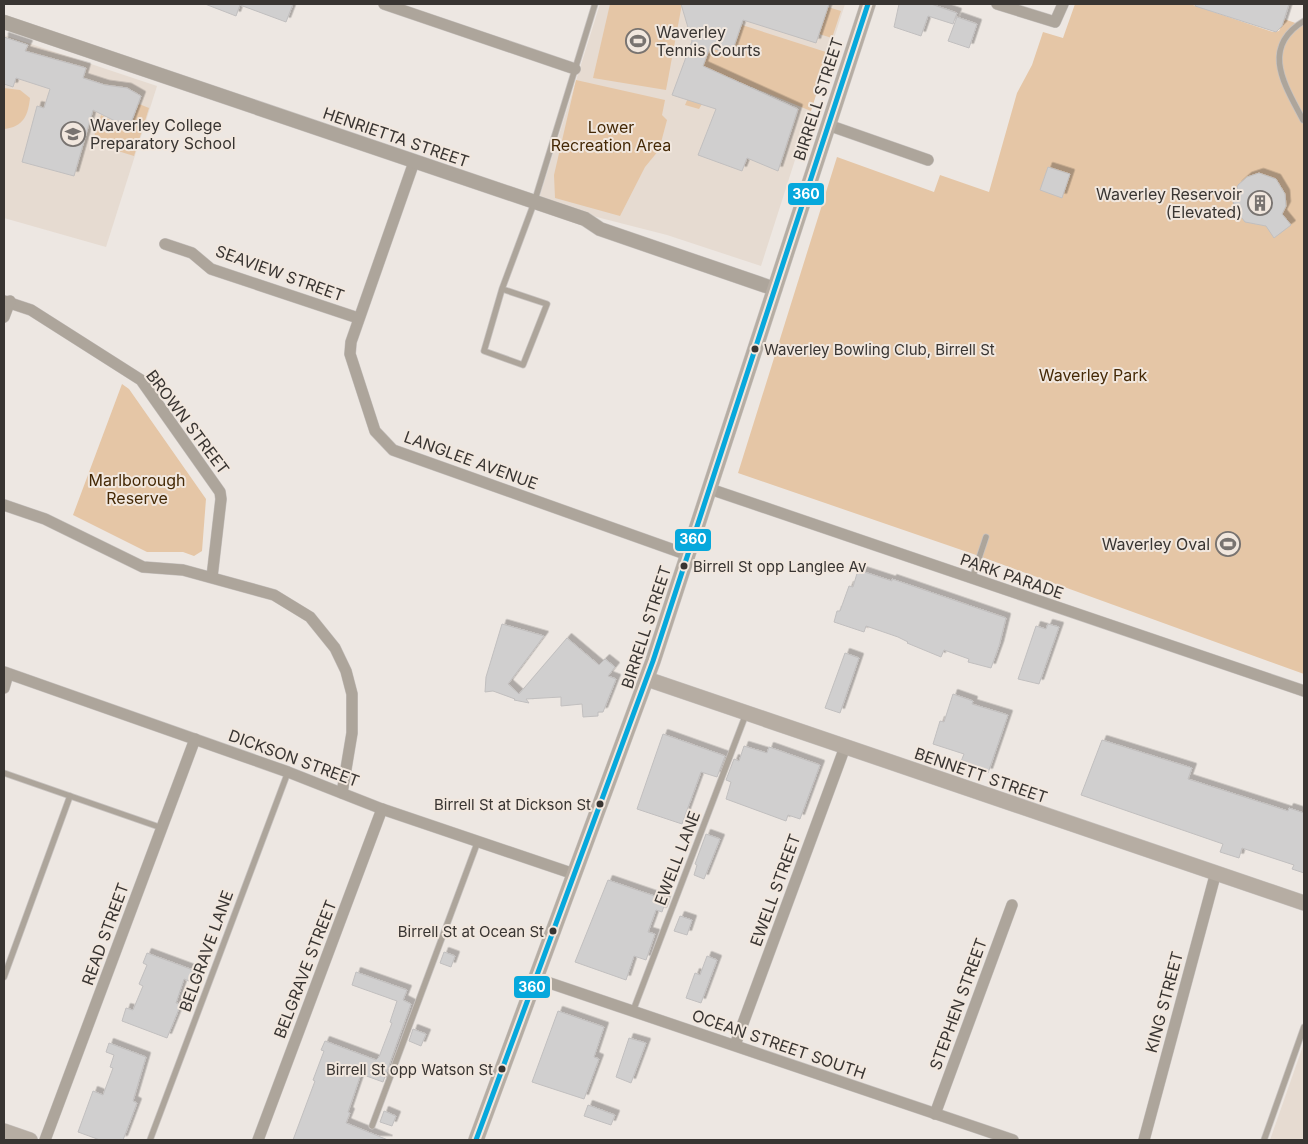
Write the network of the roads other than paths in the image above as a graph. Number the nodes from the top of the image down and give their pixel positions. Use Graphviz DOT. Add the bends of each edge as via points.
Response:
graph roads {
  1 [pos="384,4"];
  2 [pos="595,4"];
  3 [pos="868,4"];
  4 [pos="996,4"];
  5 [pos="1063,4"];
  6 [pos="1304,21"];
  7 [pos="4,22"];
  8 [pos="574,69"];
  9 [pos="1303,120"];
  10 [pos="828,125"];
  11 [pos="928,160"];
  12 [pos="414,162"];
  13 [pos="534,203"];
  14 [pos="165,244"];
  15 [pos="502,288"];
  16 [pos="775,290"];
  17 [pos="7,301"];
  18 [pos="4,317"];
  19 [pos="358,318"];
  20 [pos="710,489"];
  21 [pos="4,505"];
  22 [pos="986,538"];
  23 [pos="688,555"];
  24 [pos="212,577"];
  25 [pos="972,579"];
  26 [pos="6,673"];
  27 [pos="647,679"];
  28 [pos="4,688"];
  29 [pos="1304,692"];
  30 [pos="746,714"];
  31 [pos="195,739"];
  32 [pos="845,747"];
  33 [pos="288,772"];
  34 [pos="4,773"];
  35 [pos="342,793"];
  36 [pos="70,796"];
  37 [pos="382,809"];
  38 [pos="162,828"];
  39 [pos="478,841"];
  40 [pos="1216,872"];
  41 [pos="574,874"];
  42 [pos="1304,903"];
  43 [pos="1012,905"];
  44 [pos="4,977"];
  45 [pos="535,978"];
  46 [pos="633,1011"];
  47 [pos="1304,1027"];
  48 [pos="735,1045"];
  49 [pos="935,1114"];
  50 [pos="372,1126"];
  51 [pos="4,1131"];
  52 [pos="30,1140"];
  53 [pos="45,1140"];
  54 [pos="150,1140"];
  55 [pos="258,1140"];
  56 [pos="476,1140"];
  57 [pos="1013,1140"];
  58 [pos="1144,1140"];
  59 [pos="1264,1140"];
  1 -- 8 [label="street"];
  2 -- 8 [label="lane"];
  3 -- 10 [label="main road, BIRRELL STREET"];
  4 -- 5 [label="street" via="1055,22"];
  6 -- 9 [label="lane" via="1289,34 1278,58 1280,75"];
  7 -- 12 [label="street, HENRIETTA STREET"];
  8 -- 13 [label="lane"];
  10 -- 11 [label="street"];
  10 -- 16 [label="main road, BIRRELL STREET"];
  12 -- 13 [label="street, HENRIETTA STREET"];
  12 -- 19 [label="street, LANGLEE AVENUE"];
  13 -- 15 [label="lane"];
  13 -- 16 [label="street, HENRIETTA STREET"];
  14 -- 19 [label="street, SEAVIEW STREET" via="192,253 211,269"];
  15 -- 15 [label="lane" via="484,351 523,365 547,304"];
  16 -- 20 [label="main road, BIRRELL STREET"];
  17 -- 18 [label="street"];
  17 -- 24 [label="street, BROWN STREET" via="31,310 141,380 220,492"];
  19 -- 23 [label="street, LANGLEE AVENUE" via="350,354 375,431 393,450"];
  20 -- 23 [label="main road, BIRRELL STREET"];
  20 -- 25 [label="street, PARK PARADE"];
  21 -- 24 [label="street" via="45,519 143,567 183,570"];
  22 -- 25 [label="lane"];
  23 -- 27 [label="main road, BIRRELL STREET"];
  24 -- 35 [label="street" via="286,601 310,617 335,648 349,682 353,709"];
  25 -- 29 [label="street, PARK PARADE"];
  26 -- 28 [label="street"];
  26 -- 31 [label="street, DICKSON STREET"];
  27 -- 30 [label="main road, BENNETT STREET"];
  27 -- 41 [label="main road, BIRRELL STREET"];
  30 -- 32 [label="main road, BENNETT STREET"];
  30 -- 46 [label="lane, EWELL LANE"];
  31 -- 33 [label="street, DICKSON STREET"];
  31 -- 38 [label="street, READ STREET"];
  32 -- 40 [label="main road, BENNETT STREET"];
  32 -- 48 [label="street, EWELL STREET"];
  33 -- 35 [label="street, DICKSON STREET"];
  33 -- 54 [label="lane, BELGRAVE LANE"];
  34 -- 36 [label="lane"];
  35 -- 37 [label="street, DICKSON STREET"];
  36 -- 38 [label="lane"];
  36 -- 44 [label="lane"];
  37 -- 39 [label="street, DICKSON STREET"];
  37 -- 55 [label="street, BELGRAVE STREET"];
  38 -- 53 [label="street, READ STREET"];
  39 -- 41 [label="street, DICKSON STREET"];
  39 -- 50 [label="lane"];
  40 -- 42 [label="main road, BENNETT STREET"];
  40 -- 58 [label="street, KING STREET"];
  41 -- 45 [label="main road, BIRRELL STREET"];
  43 -- 49 [label="street, STEPHEN STREET"];
  45 -- 46 [label="street, OCEAN STREET SOUTH"];
  45 -- 56 [label="main road, BIRRELL STREET"];
  46 -- 48 [label="street, OCEAN STREET SOUTH"];
  47 -- 59 [label="lane"];
  48 -- 49 [label="street, OCEAN STREET SOUTH"];
  49 -- 57 [label="street, OCEAN STREET SOUTH"];
  51 -- 52 [label="main road"];
}
